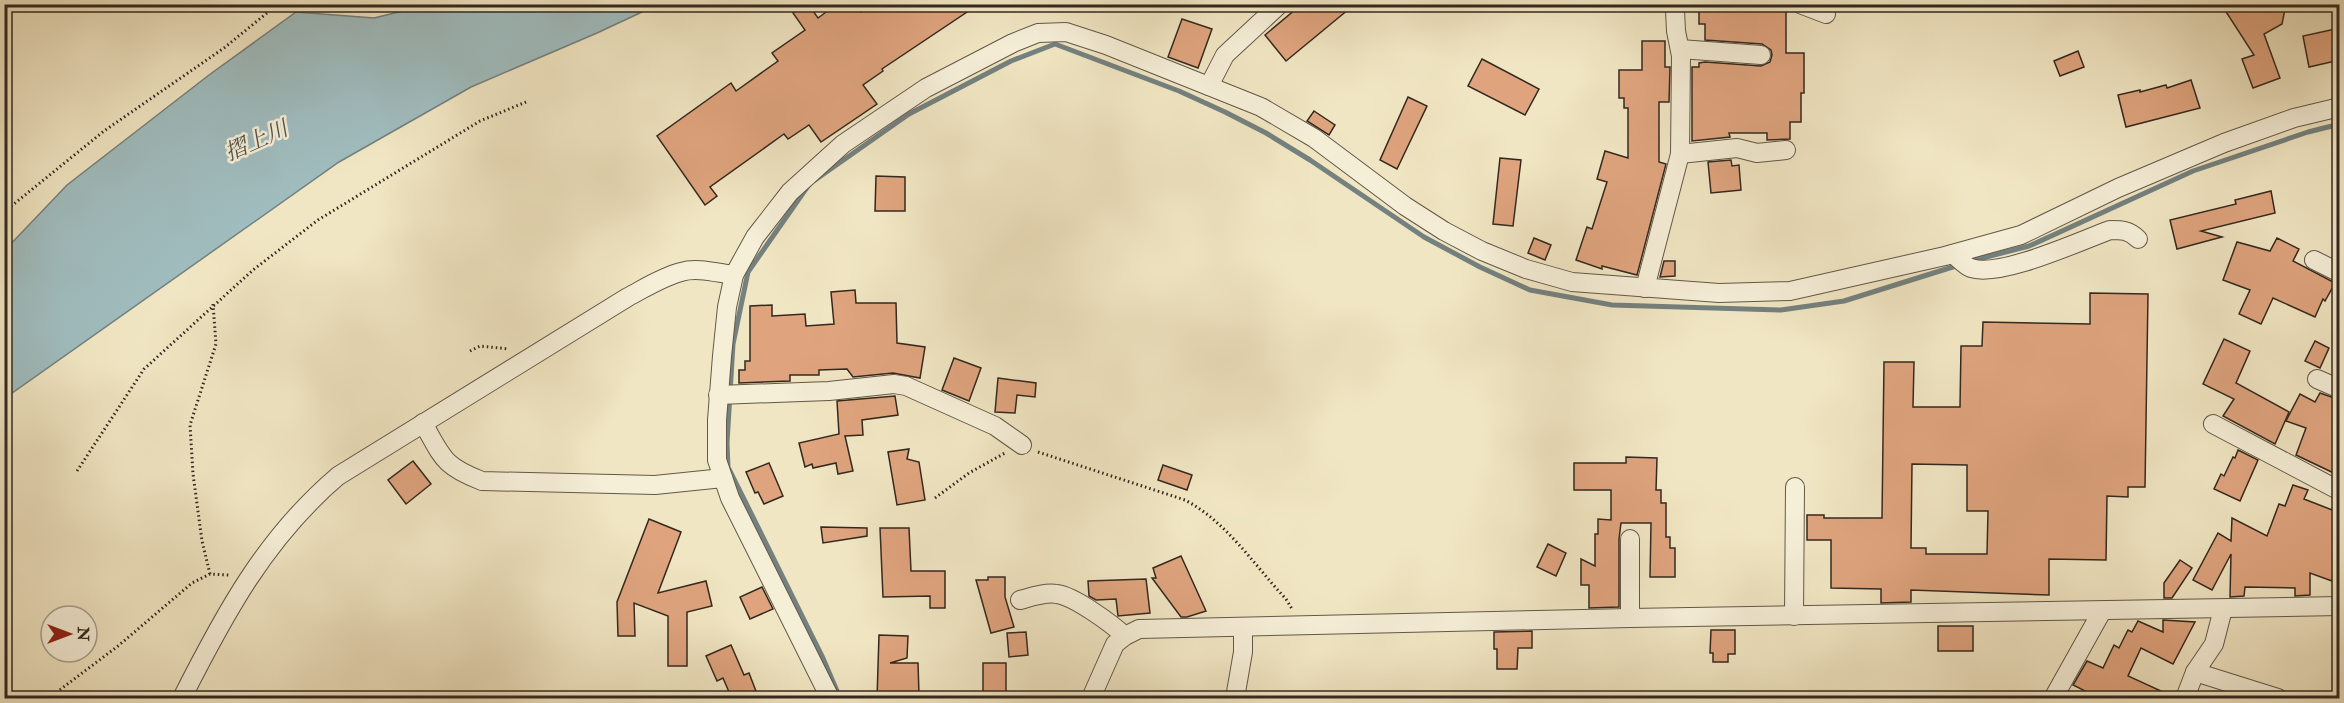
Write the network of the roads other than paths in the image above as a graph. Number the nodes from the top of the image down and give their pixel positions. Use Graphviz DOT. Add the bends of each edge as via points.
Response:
graph roads {
  1 [pos="1280,4"];
  2 [pos="1677,4"];
  3 [pos="1800,4"];
  4 [pos="1826,14"];
  5 [pos="1680,49"];
  6 [pos="1761,55"];
  7 [pos="1209,86"];
  8 [pos="2340,107"];
  9 [pos="1786,150"];
  10 [pos="1680,154"];
  11 [pos="2138,239"];
  12 [pos="1960,260"];
  13 [pos="2314,260"];
  14 [pos="2340,273"];
  15 [pos="734,275"];
  16 [pos="1645,288"];
  17 [pos="2317,379"];
  18 [pos="2340,389"];
  19 [pos="726,395"];
  20 [pos="423,423"];
  21 [pos="2213,424"];
  22 [pos="1022,445"];
  23 [pos="723,478"];
  24 [pos="1794,487"];
  25 [pos="2340,491"];
  26 [pos="1630,538"];
  27 [pos="1020,600"];
  28 [pos="2338,602"];
  29 [pos="2223,609"];
  30 [pos="2102,611"];
  31 [pos="1794,616"];
  32 [pos="1630,618"];
  33 [pos="1243,627"];
  34 [pos="1125,636"];
  35 [pos="2195,672"];
  36 [pos="182,699"];
  37 [pos="830,699"];
  38 [pos="1091,699"];
  39 [pos="1235,699"];
  40 [pos="2062,699"];
  41 [pos="2185,699"];
  42 [pos="2278,699"];
  1 -- 7 [label="street" via="1225,55"];
  2 -- 5 [label="street"];
  3 -- 4 [label="street"];
  5 -- 6 [label="street"];
  5 -- 10 [label="street"];
  7 -- 15 [label="street" via="1066,32 1038,33 926,88 843,144 790,192 755,237"];
  7 -- 16 [label="street" via="1262,107 1314,138 1405,206 1482,251 1572,282"];
  8 -- 12 [label="street" via="2294,118 2224,143"];
  9 -- 10 [label="street" via="1757,153 1737,148"];
  10 -- 16 [label="street"];
  11 -- 12 [label="street" via="2125,230 2110,230 2005,267 1985,270"];
  12 -- 16 [label="street" via="1790,291"];
  13 -- 14 [label="street"];
  15 -- 19 [label="street" via="726,307"];
  15 -- 20 [label="street" via="682,271 661,280"];
  17 -- 18 [label="street"];
  19 -- 22 [label="street" via="906,386 995,426"];
  19 -- 23 [label="street" via="717,460"];
  20 -- 23 [label="street" via="444,460 459,472 482,481 655,485"];
  20 -- 36 [label="street" via="338,476 286,526 215,634"];
  21 -- 25 [label="street"];
  23 -- 37 [label="street"];
  24 -- 31 [label="street"];
  26 -- 32 [label="street"];
  27 -- 34 [label="street" via="1047,593 1064,596 1114,625"];
  28 -- 29 [label="street"];
  29 -- 30 [label="street"];
  29 -- 35 [label="street" via="2214,644"];
  30 -- 31 [label="street"];
  30 -- 40 [label="street" via="2055,695"];
  31 -- 32 [label="street"];
  32 -- 33 [label="street"];
  33 -- 34 [label="street" via="1139,629"];
  33 -- 39 [label="street"];
  34 -- 38 [label="street" via="1115,644"];
  35 -- 41 [label="street"];
  35 -- 42 [label="street"];
}
